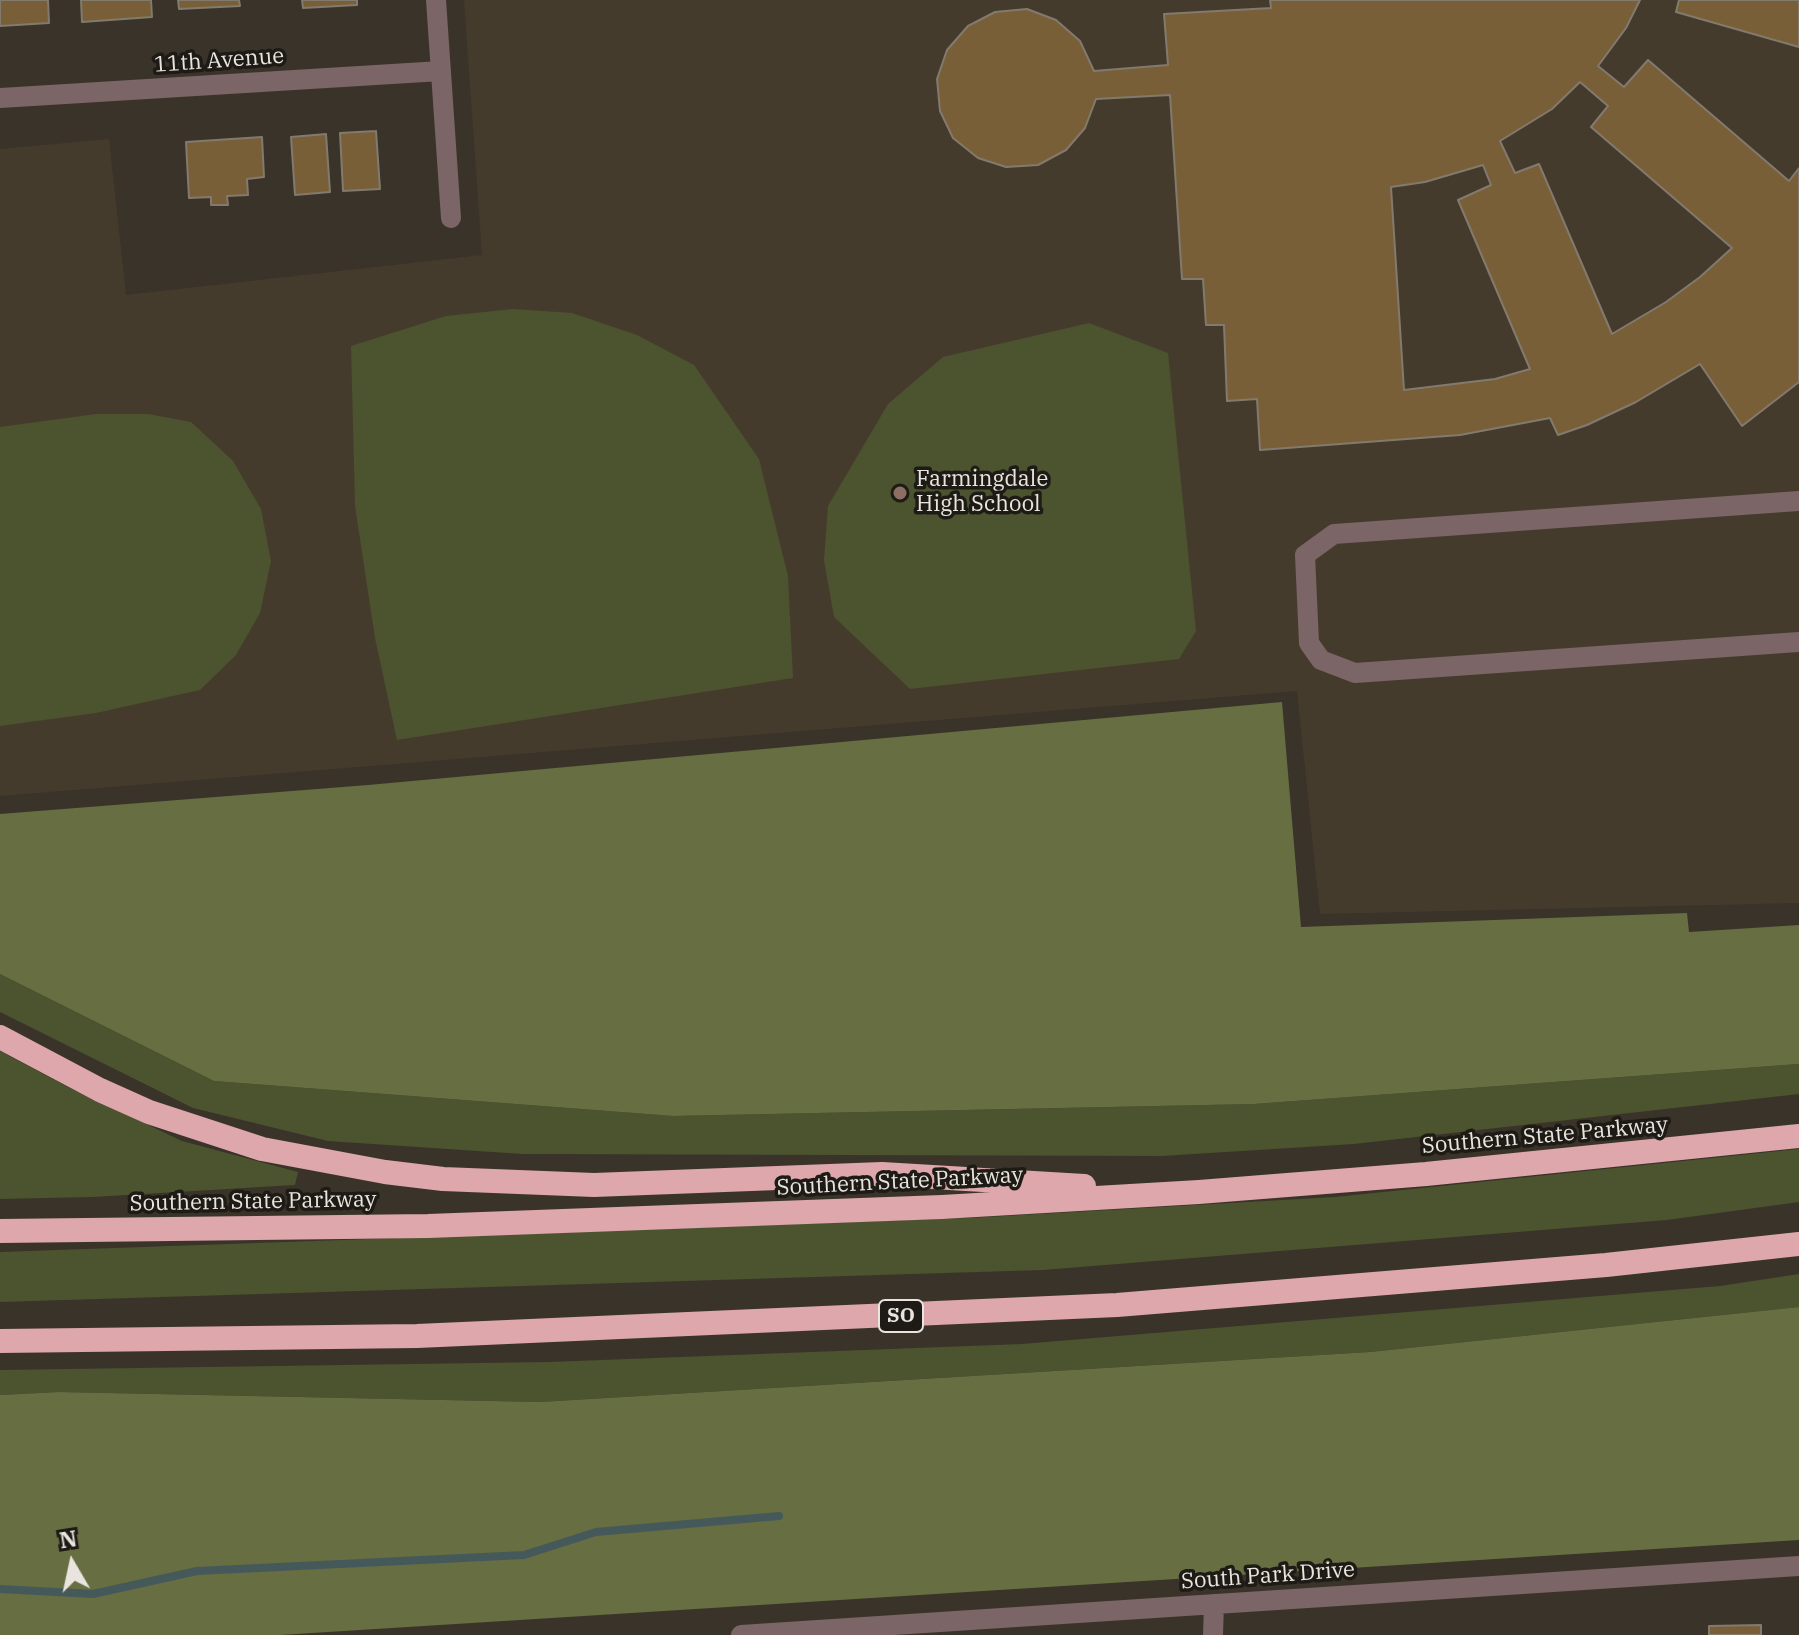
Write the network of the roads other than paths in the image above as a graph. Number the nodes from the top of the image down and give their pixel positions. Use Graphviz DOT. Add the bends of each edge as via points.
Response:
graph roads {
  1 [pos="436,0"];
  2 [pos="441,71"];
  3 [pos="0,98"];
  4 [pos="451,218"];
  5 [pos="1799,501"];
  6 [pos="1799,642"];
  7 [pos="0,1037"];
  8 [pos="1799,1136"];
  9 [pos="1199,1192"];
  10 [pos="0,1231"];
  11 [pos="1799,1244"];
  12 [pos="0,1341"];
  13 [pos="1799,1566"];
  14 [pos="1214,1604"];
  15 [pos="911,1629"];
  16 [pos="741,1635"];
  17 [pos="1213,1635"];
  1 -- 2 [label="street"];
  2 -- 3 [label="street, 11th Avenue"];
  2 -- 4 [label="street"];
  5 -- 6 [label="street" via="1334,534 1305,555 1309,643 1321,660 1355,673"];
  7 -- 9 [label="highway" via="100,1090 176,1121 262,1149 385,1172 594,1185 882,1174"];
  8 -- 9 [label="highway, Southern State Parkway"];
  9 -- 10 [label="highway, Southern State Parkway" via="459,1225"];
  11 -- 12 [label="highway, SO" via="1117,1305 417,1336"];
  13 -- 14 [label="street, South Park Drive"];
  14 -- 15 [label="street, South Park Drive"];
  14 -- 17 [label="street"];
  15 -- 16 [label="street, South Park Drive"];
}
